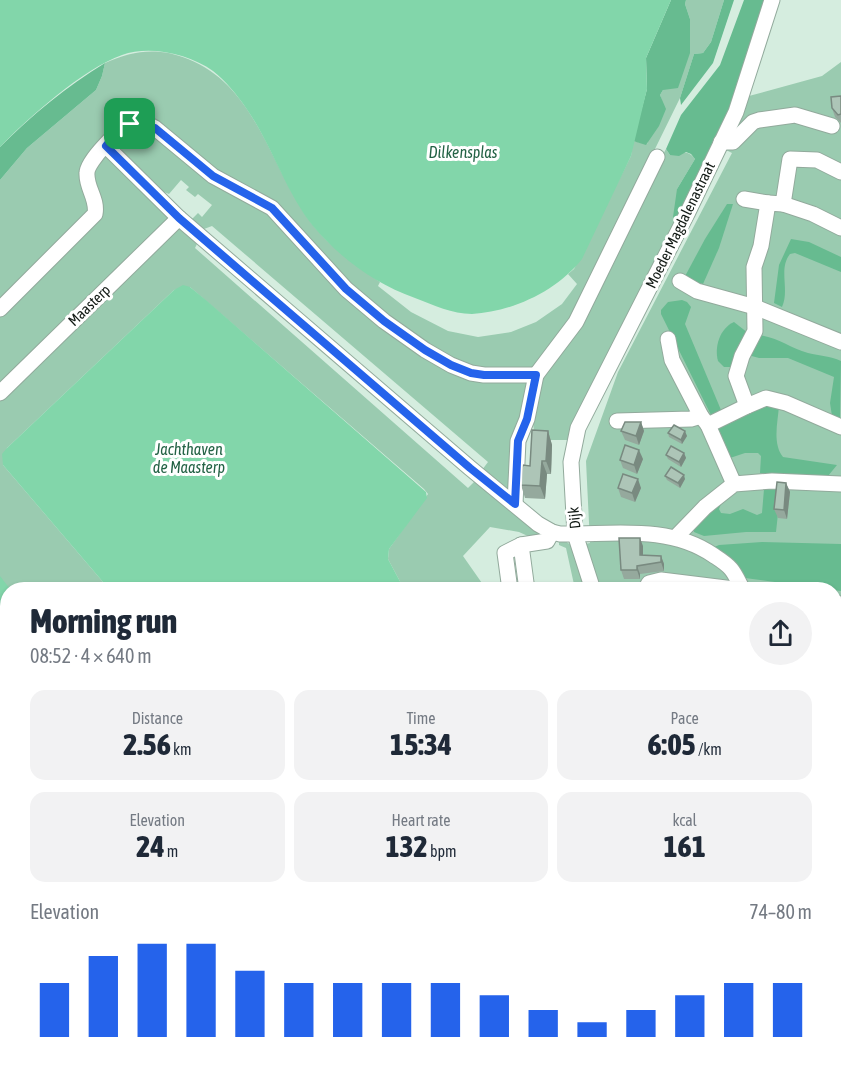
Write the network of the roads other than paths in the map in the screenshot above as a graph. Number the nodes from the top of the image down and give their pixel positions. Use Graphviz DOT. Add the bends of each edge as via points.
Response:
graph roads {
  1 [pos="772,0"];
  2 [pos="832,126"];
  3 [pos="722,142"];
  4 [pos="106,146"];
  5 [pos="657,157"];
  6 [pos="841,172"];
  7 [pos="744,199"];
  8 [pos="776,203"];
  9 [pos="179,218"];
  10 [pos="841,228"];
  11 [pos="680,281"];
  12 [pos="755,307"];
  13 [pos="0,309"];
  14 [pos="668,339"];
  15 [pos="841,342"];
  16 [pos="536,375"];
  17 [pos="0,393"];
  18 [pos="747,406"];
  19 [pos="705,420"];
  20 [pos="617,421"];
  21 [pos="841,427"];
  22 [pos="574,444"];
  23 [pos="734,484"];
  24 [pos="841,484"];
  25 [pos="515,504"];
  26 [pos="552,532"];
  27 [pos="575,534"];
  28 [pos="676,537"];
  29 [pos="522,545"];
  30 [pos="509,582"];
  31 [pos="526,582"];
  32 [pos="590,582"];
  33 [pos="655,582"];
  34 [pos="677,582"];
  35 [pos="738,582"];
  1 -- 3 [label="street, Moeder Magdalenastraat"];
  2 -- 3 [label="street" via="795,115 759,120 733,142"];
  3 -- 22 [label="street, Moeder Magdalenastraat" via="578,428"];
  4 -- 9 [label="street"];
  4 -- 13 [label="street" via="87,170 95,214"];
  4 -- 16 [label="street" via="130,124 155,128 213,176 272,208 346,289 425,350 471,373"];
  5 -- 16 [label="street" via="576,322"];
  6 -- 8 [label="street" via="817,160 790,159"];
  7 -- 8 [label="street"];
  8 -- 10 [label="street" via="813,214"];
  8 -- 12 [label="street" via="754,267"];
  9 -- 17 [label="street, Maasterp"];
  9 -- 25 [label="street"];
  11 -- 12 [label="street" via="697,291"];
  12 -- 15 [label="street"];
  12 -- 18 [label="street" via="755,331 736,376"];
  14 -- 19 [label="street" via="672,360"];
  16 -- 25 [label="street" via="518,441"];
  18 -- 19 [label="street"];
  18 -- 21 [label="street" via="766,398 776,400"];
  19 -- 20 [label="street"];
  19 -- 23 [label="street"];
  22 -- 27 [label="street, Dijk" via="571,485"];
  23 -- 24 [label="street"];
  23 -- 28 [label="street"];
  25 -- 26 [label="street"];
  26 -- 27 [label="street"];
  26 -- 29 [label="street" via="548,541"];
  27 -- 28 [label="street"];
  27 -- 32 [label="street, Dijk"];
  28 -- 35 [label="street" via="722,561"];
  29 -- 30 [label="street" via="506,553"];
  29 -- 31 [label="street"];
  33 -- 34 [label="street"];
}
